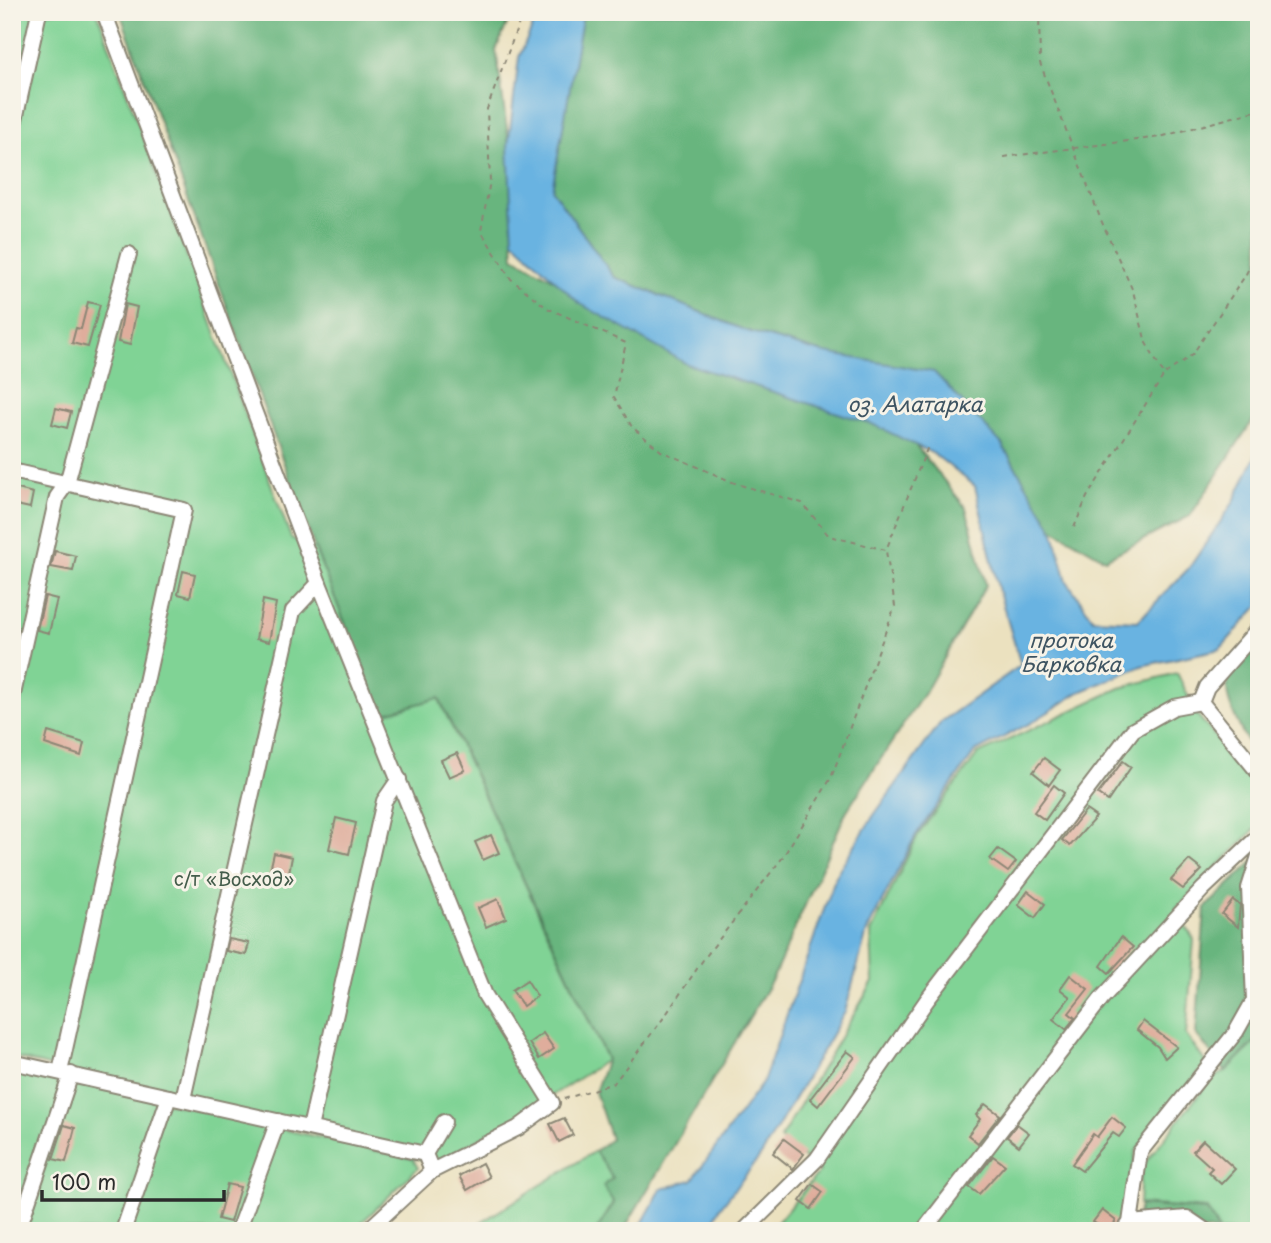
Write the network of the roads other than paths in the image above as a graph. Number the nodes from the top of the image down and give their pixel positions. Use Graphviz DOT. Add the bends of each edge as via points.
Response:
graph roads {
  1 [pos="39,12"];
  2 [pos="104,12"];
  3 [pos="12,133"];
  4 [pos="129,254"];
  5 [pos="12,471"];
  6 [pos="67,483"];
  7 [pos="319,583"];
  8 [pos="1259,628"];
  9 [pos="12,699"];
  10 [pos="1200,702"];
  11 [pos="1259,773"];
  12 [pos="399,779"];
  13 [pos="1259,836"];
  14 [pos="1259,856"];
  15 [pos="12,1062"];
  16 [pos="66,1073"];
  17 [pos="176,1098"];
  18 [pos="278,1121"];
  19 [pos="444,1122"];
  20 [pos="310,1128"];
  21 [pos="425,1154"];
  22 [pos="432,1171"];
  23 [pos="1127,1227"];
  24 [pos="18,1231"];
  25 [pos="123,1231"];
  26 [pos="238,1231"];
  27 [pos="367,1231"];
  28 [pos="744,1231"];
  29 [pos="923,1231"];
  30 [pos="1206,1231"];
  1 -- 3 [label="street"];
  2 -- 7 [label="street"];
  4 -- 6 [label="street"];
  5 -- 6 [label="street"];
  6 -- 9 [label="street" via="57,496"];
  6 -- 16 [label="street" via="184,510"];
  7 -- 12 [label="street"];
  7 -- 17 [label="street" via="293,611"];
  8 -- 10 [label="street" via="1206,687"];
  10 -- 11 [label="street"];
  10 -- 28 [label="street" via="1174,707 1133,730 927,1000 817,1159"];
  12 -- 20 [label="street" via="384,801"];
  12 -- 22 [label="street" via="485,995 552,1103 518,1128"];
  13 -- 29 [label="street" via="1203,889 1102,999"];
  14 -- 23 [label="street" via="1249,888 1254,1000 1236,1032 1140,1152"];
  15 -- 16 [label="street"];
  16 -- 17 [label="street"];
  16 -- 24 [label="street"];
  17 -- 18 [label="street"];
  17 -- 25 [label="street"];
  18 -- 20 [label="street"];
  18 -- 26 [label="street"];
  19 -- 21 [label="street"];
  20 -- 21 [label="street"];
  21 -- 22 [label="street"];
  22 -- 27 [label="street"];
  23 -- 30 [label="street" via="1187,1218"];
}
